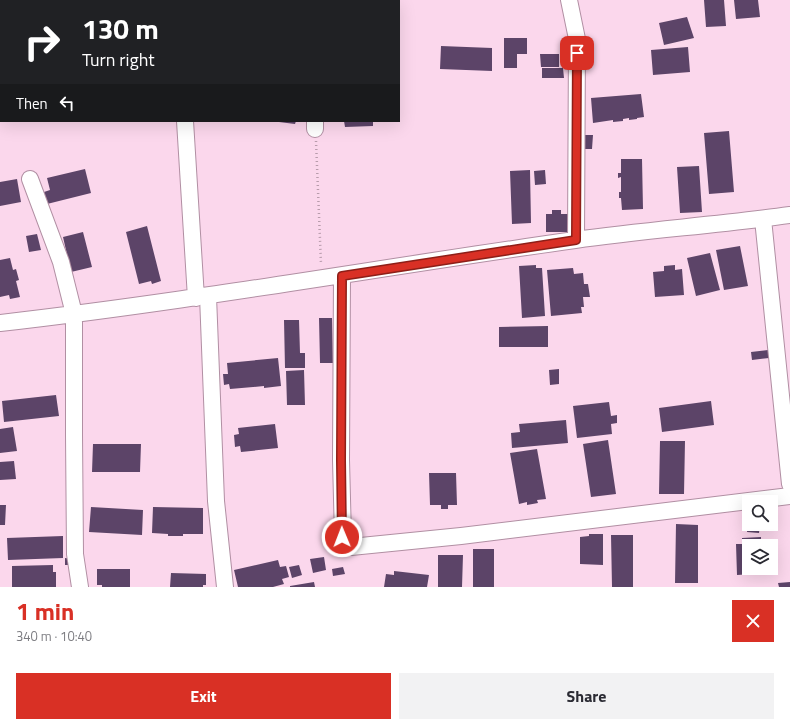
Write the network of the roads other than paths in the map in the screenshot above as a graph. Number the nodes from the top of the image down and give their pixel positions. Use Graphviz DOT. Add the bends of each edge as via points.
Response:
graph roads {
  1 [pos="569,0"];
  2 [pos="185,122"];
  3 [pos="30,179"];
  4 [pos="790,215"];
  5 [pos="763,219"];
  6 [pos="576,240"];
  7 [pos="342,276"];
  8 [pos="202,297"];
  9 [pos="74,314"];
  10 [pos="0,323"];
  11 [pos="790,484"];
  12 [pos="790,496"];
  13 [pos="80,587"];
  14 [pos="225,587"];
  1 -- 6 [label="street" via="577,39"];
  2 -- 8 [label="street"];
  3 -- 9 [label="street" via="61,262"];
  4 -- 5 [label="street"];
  5 -- 6 [label="street"];
  5 -- 11 [label="street"];
  6 -- 7 [label="street"];
  7 -- 8 [label="street"];
  7 -- 12 [label="street" via="342,537 345,544 351,547"];
  8 -- 9 [label="street"];
  8 -- 14 [label="street" via="216,501"];
  9 -- 10 [label="street"];
  9 -- 13 [label="street" via="75,554"];
}
